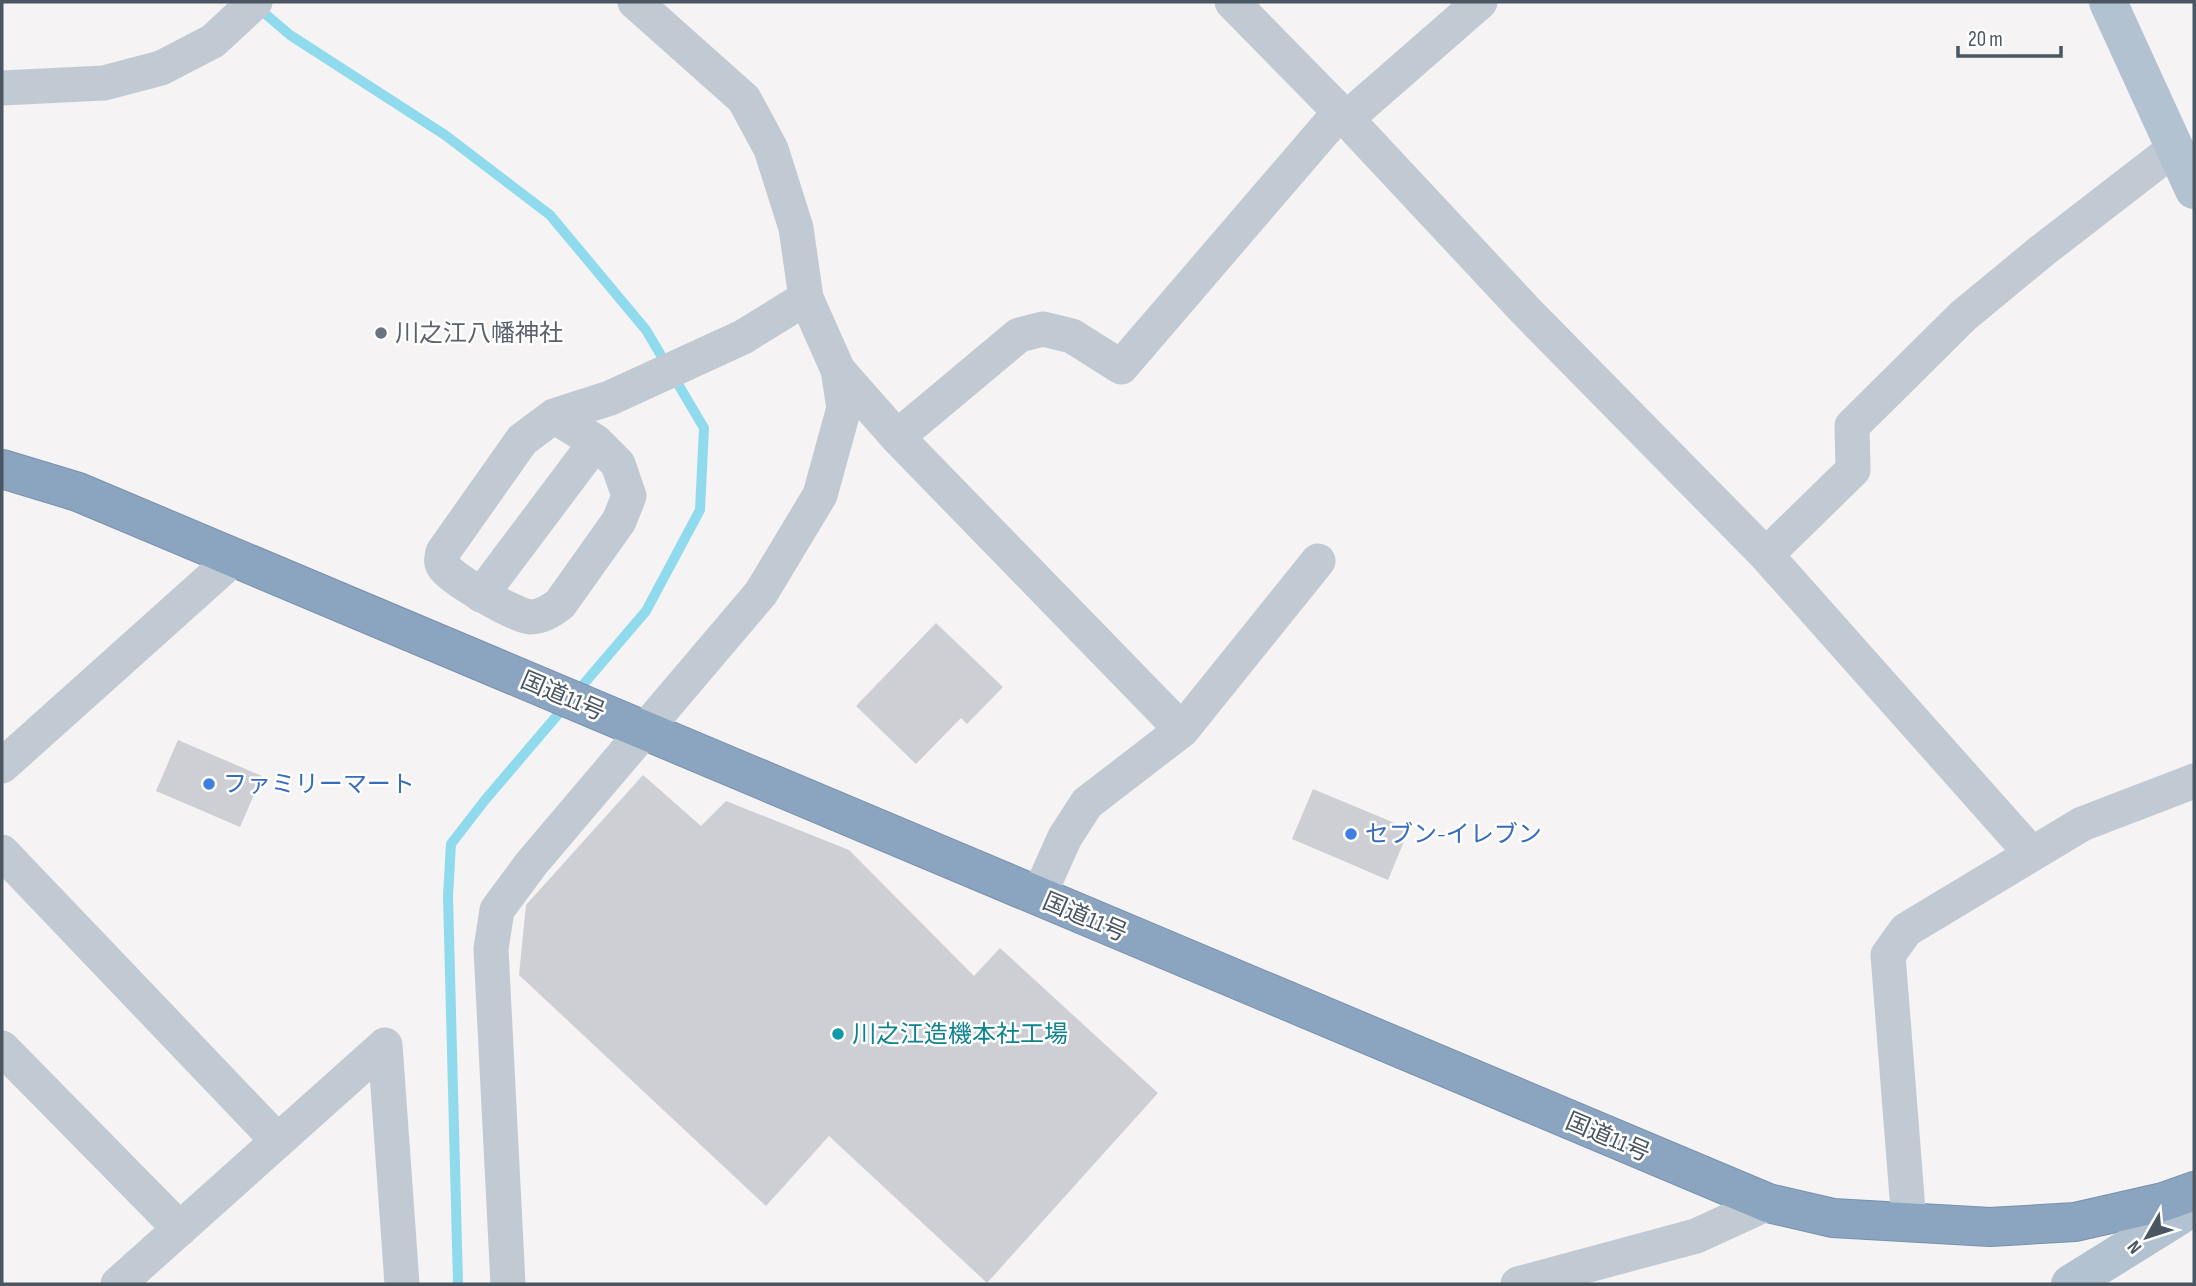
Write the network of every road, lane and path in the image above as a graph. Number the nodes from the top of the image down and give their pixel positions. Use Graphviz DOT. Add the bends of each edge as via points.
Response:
graph roads {
  1 [pos="255,2"];
  2 [pos="635,2"];
  3 [pos="1232,2"];
  4 [pos="1480,2"];
  5 [pos="2108,2"];
  6 [pos="2,88"];
  7 [pos="1343,115"];
  8 [pos="2175,148"];
  9 [pos="2194,190"];
  10 [pos="806,298"];
  11 [pos="838,370"];
  12 [pos="554,416"];
  13 [pos="897,437"];
  14 [pos="596,442"];
  15 [pos="2,468"];
  16 [pos="1766,555"];
  17 [pos="234,558"];
  18 [pos="1318,561"];
  19 [pos="481,595"];
  20 [pos="1182,730"];
  21 [pos="645,731"];
  22 [pos="2,765"];
  23 [pos="2194,781"];
  24 [pos="2,852"];
  25 [pos="2031,853"];
  26 [pos="1038,897"];
  27 [pos="2,1048"];
  28 [pos="278,1141"];
  29 [pos="2194,1191"];
  30 [pos="1768,1203"];
  31 [pos="2194,1207"];
  32 [pos="1909,1223"];
  33 [pos="180,1229"];
  34 [pos="118,1284"];
  35 [pos="402,1284"];
  36 [pos="508,1284"];
  37 [pos="1518,1284"];
  38 [pos="2070,1284"];
  1 -- 6 [label="street" via="212,41 161,68 104,83"];
  2 -- 10 [label="street" via="744,99 771,149 796,228"];
  3 -- 7 [label="street"];
  4 -- 7 [label="street"];
  5 -- 8 [label="main road"];
  7 -- 13 [label="street" via="1121,367 1072,336 1043,329 1019,335"];
  7 -- 16 [label="street" via="1526,311"];
  8 -- 9 [label="main road"];
  8 -- 16 [label="street" via="1963,316 1852,426 1853,470"];
  10 -- 11 [label="street"];
  10 -- 12 [label="street" via="744,337 610,398"];
  11 -- 13 [label="street"];
  11 -- 21 [label="street" via="844,408 820,495 761,593"];
  12 -- 14 [label="street"];
  12 -- 19 [label="street" via="522,440 443,552 445,570"];
  13 -- 20 [label="street"];
  14 -- 19 [label="street"];
  14 -- 19 [label="street" via="618,464 629,496 619,521 560,604 547,614 528,617"];
  15 -- 17 [label="highway, 国道11号" via="78,492"];
  16 -- 25 [label="street"];
  17 -- 21 [label="highway, 国道11号"];
  17 -- 22 [label="street"];
  18 -- 20 [label="street"];
  20 -- 26 [label="street" via="1087,803 1065,836"];
  21 -- 26 [label="highway, 国道11号"];
  21 -- 36 [label="street" via="497,910 491,949"];
  23 -- 25 [label="street" via="2082,824"];
  24 -- 28 [label="street"];
  25 -- 32 [label="street" via="1906,930 1888,955"];
  26 -- 30 [label="highway, 国道11号"];
  27 -- 33 [label="street"];
  28 -- 33 [label="street"];
  28 -- 35 [label="street" via="385,1045"];
  29 -- 32 [label="highway, 国道11号" via="2075,1222 1990,1227"];
  30 -- 32 [label="highway, 国道11号" via="1833,1218"];
  30 -- 37 [label="street" via="1696,1236"];
  31 -- 38 [label="main road"];
  33 -- 34 [label="street"];
}
